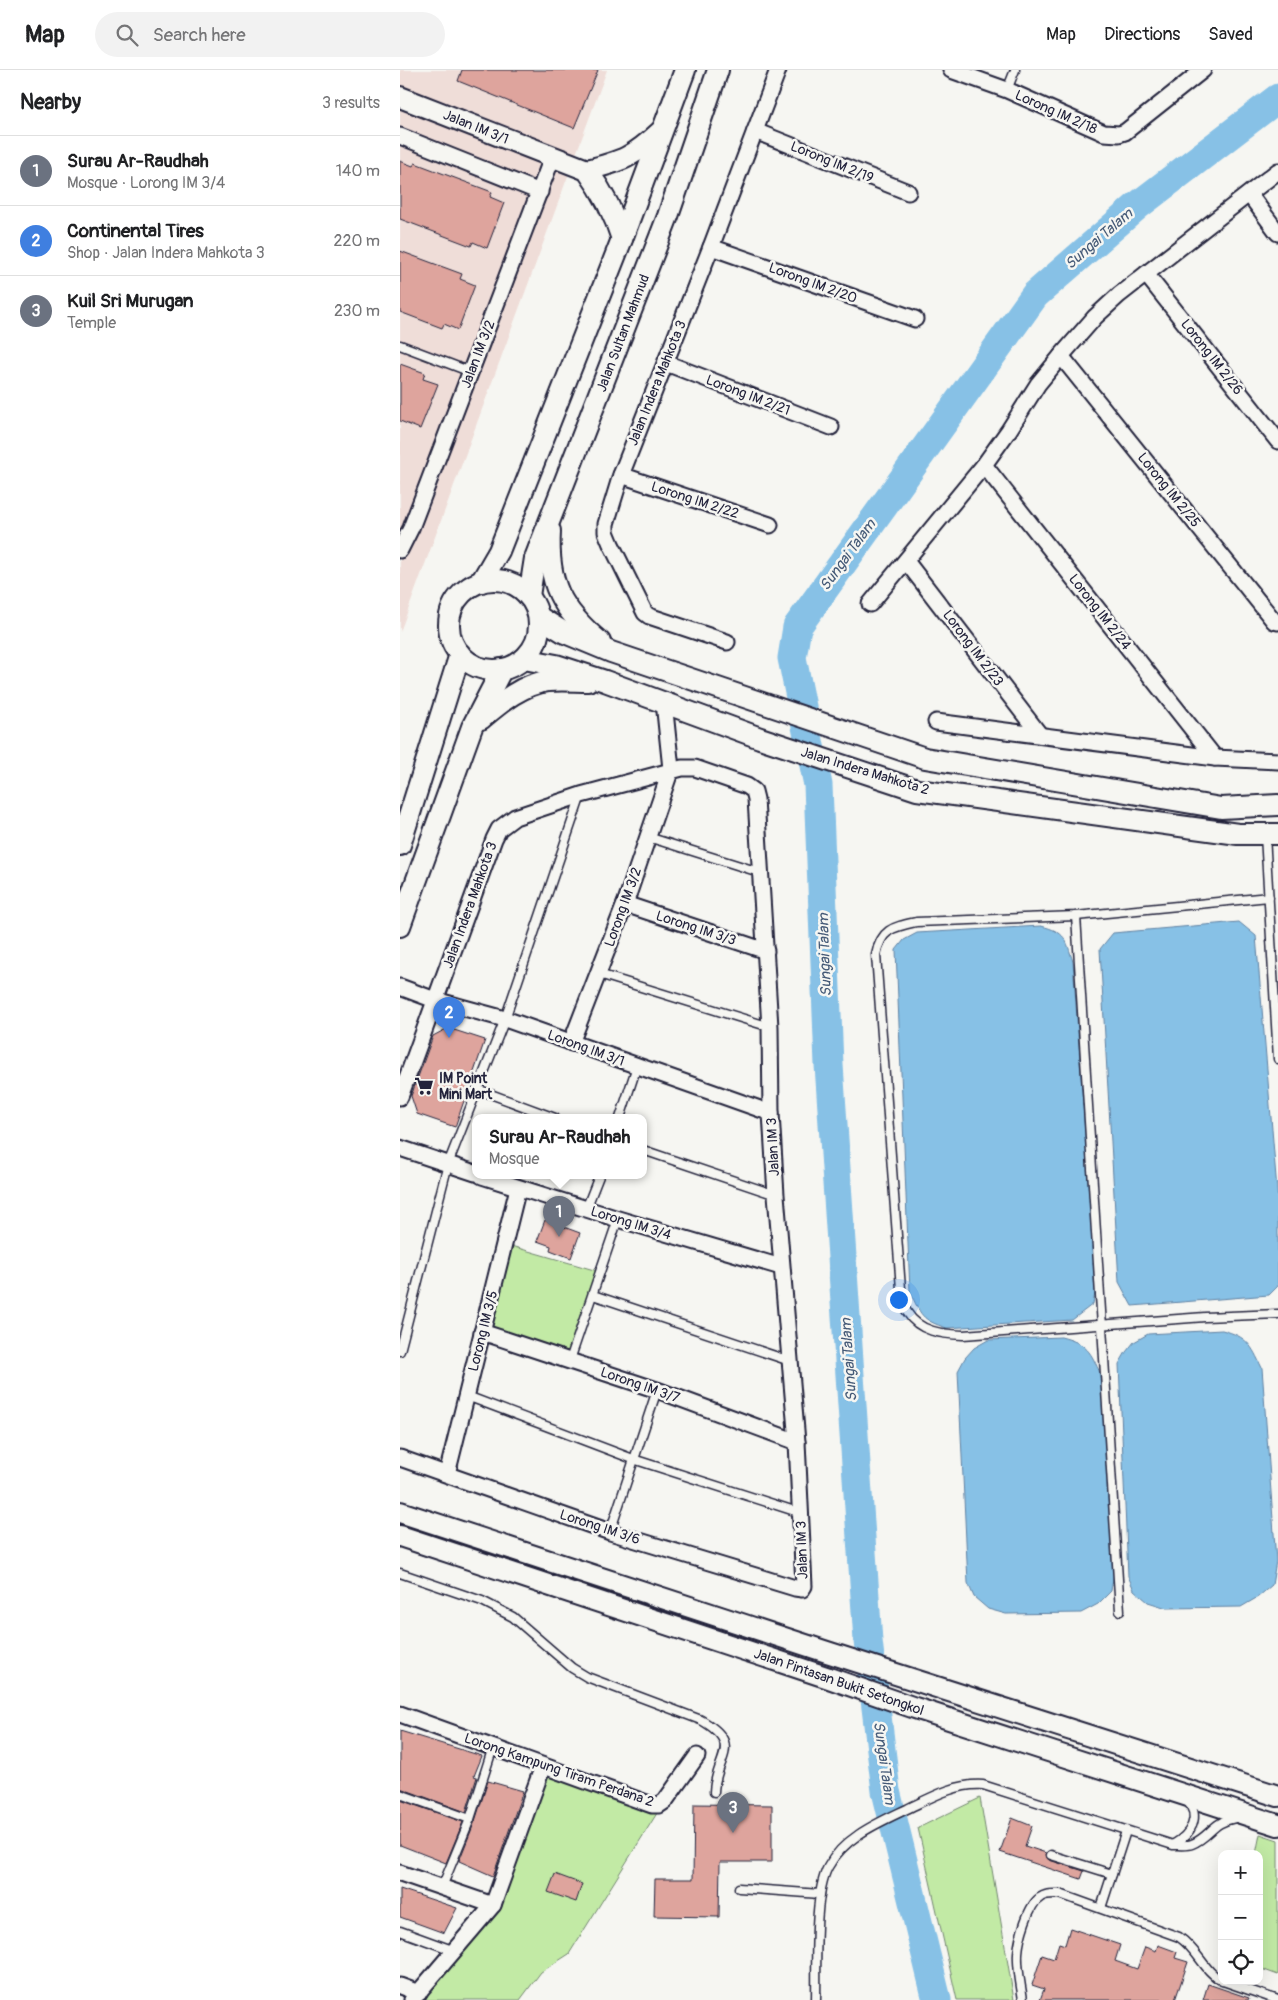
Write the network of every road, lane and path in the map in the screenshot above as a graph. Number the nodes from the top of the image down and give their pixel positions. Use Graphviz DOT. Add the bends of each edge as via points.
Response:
graph roads {
  1 [pos="685,70"];
  2 [pos="718,70"];
  3 [pos="778,70"];
  4 [pos="951,70"];
  5 [pos="1015,70"];
  6 [pos="1203,70"];
  7 [pos="1007,90"];
  8 [pos="400,97"];
  9 [pos="663,129"];
  10 [pos="755,131"];
  11 [pos="400,136"];
  12 [pos="552,158"];
  13 [pos="587,170"];
  14 [pos="1278,171"];
  15 [pos="540,192"];
  16 [pos="908,192"];
  17 [pos="1249,194"];
  18 [pos="1278,233"];
  19 [pos="622,239"];
  20 [pos="711,247"];
  21 [pos="1146,274"];
  22 [pos="915,319"];
  23 [pos="400,345"];
  24 [pos="1060,356"];
  25 [pos="666,363"];
  26 [pos="471,372"];
  27 [pos="831,427"];
  28 [pos="1278,441"];
  29 [pos="984,465"];
  30 [pos="620,475"];
  31 [pos="551,520"];
  32 [pos="770,525"];
  33 [pos="400,550"];
  34 [pos="906,560"];
  35 [pos="481,582"];
  36 [pos="529,596"];
  37 [pos="870,604"];
  38 [pos="539,617"];
  39 [pos="1278,622"];
  40 [pos="727,642"];
  41 [pos="611,652"];
  42 [pos="460,654"];
  43 [pos="524,659"];
  44 [pos="502,669"];
  45 [pos="605,681"];
  46 [pos="664,702"];
  47 [pos="936,722"];
  48 [pos="472,727"];
  49 [pos="1040,735"];
  50 [pos="1215,758"];
  51 [pos="1278,761"];
  52 [pos="671,769"];
  53 [pos="581,795"];
  54 [pos="1278,805"];
  55 [pos="1271,834"];
  56 [pos="648,837"];
  57 [pos="400,844"];
  58 [pos="759,872"];
  59 [pos="1269,898"];
  60 [pos="625,904"];
  61 [pos="1076,916"];
  62 [pos="400,926"];
  63 [pos="766,951"];
  64 [pos="599,974"];
  65 [pos="400,987"];
  66 [pos="435,1000"];
  67 [pos="505,1019"];
  68 [pos="770,1027"];
  69 [pos="571,1043"];
  70 [pos="1278,1059"];
  71 [pos="637,1066"];
  72 [pos="477,1089"];
  73 [pos="400,1097"];
  74 [pos="771,1112"];
  75 [pos="544,1114"];
  76 [pos="621,1114"];
  77 [pos="400,1148"];
  78 [pos="647,1151"];
  79 [pos="448,1164"];
  80 [pos="472,1172"];
  81 [pos="491,1179"];
  82 [pos="598,1179"];
  83 [pos="518,1188"];
  84 [pos="776,1195"];
  85 [pos="586,1209"];
  86 [pos="618,1219"];
  87 [pos="781,1267"];
  88 [pos="593,1295"];
  89 [pos="1278,1314"];
  90 [pos="1101,1325"];
  91 [pos="482,1332"];
  92 [pos="400,1351"];
  93 [pos="570,1360"];
  94 [pos="790,1361"];
  95 [pos="657,1390"];
  96 [pos="467,1396"];
  97 [pos="797,1442"];
  98 [pos="400,1458"];
  99 [pos="633,1459"];
  100 [pos="447,1474"];
  101 [pos="400,1512"];
  102 [pos="801,1513"];
  103 [pos="610,1532"];
  104 [pos="400,1536"];
  105 [pos="400,1573"];
  106 [pos="802,1589"];
  107 [pos="1120,1611"];
  108 [pos="400,1714"];
  109 [pos="493,1747"];
  110 [pos="697,1756"];
  111 [pos="543,1766"];
  112 [pos="714,1792"];
  113 [pos="1179,1792"];
  114 [pos="400,1794"];
  115 [pos="1278,1796"];
  116 [pos="470,1819"];
  117 [pos="1277,1825"];
  118 [pos="1126,1831"];
  119 [pos="1173,1845"];
  120 [pos="1051,1854"];
  121 [pos="400,1873"];
  122 [pos="1112,1874"];
  123 [pos="442,1887"];
  124 [pos="739,1888"];
  125 [pos="820,1894"];
  126 [pos="493,1905"];
  127 [pos="1101,1908"];
  128 [pos="400,1931"];
  129 [pos="456,1951"];
  130 [pos="1218,1979"];
  131 [pos="1234,1985"];
  132 [pos="400,1986"];
  133 [pos="416,1996"];
  134 [pos="816,2000"];
  135 [pos="1023,2000"];
  136 [pos="1278,2000"];
  1 -- 9 [label="main road"];
  2 -- 31 [label="main road, Jalan Sultan Mahmud" via="668,216"];
  3 -- 10 [label="street, Jalan Indera Mahkota 3"];
  4 -- 7 [label="street, Lorong IM 2/18"];
  5 -- 7 [label="lane"];
  6 -- 7 [label="street, Lorong IM 2/18" via="1119,134 1104,133"];
  8 -- 12 [label="main road, Jalan IM 3/1"];
  9 -- 13 [label="main road" via="635,154"];
  9 -- 19 [label="main road"];
  10 -- 16 [label="street, Lorong IM 2/19"];
  10 -- 20 [label="street, Jalan Indera Mahkota 3"];
  11 -- 15 [label="street"];
  12 -- 13 [label="main road, Jalan IM 3/1"];
  12 -- 15 [label="street, Jalan IM 3/2"];
  13 -- 19 [label="main road" via="613,212"];
  14 -- 17 [label="street"];
  15 -- 26 [label="street, Jalan IM 3/2"];
  17 -- 18 [label="street"];
  17 -- 21 [label="street"];
  19 -- 35 [label="main road" via="499,550"];
  20 -- 22 [label="street, Lorong IM 2/20"];
  20 -- 25 [label="street, Jalan Indera Mahkota 3"];
  21 -- 24 [label="street" via="1095,317"];
  21 -- 28 [label="street, Lorong IM 2/26"];
  23 -- 26 [label="lane"];
  24 -- 29 [label="street"];
  24 -- 39 [label="street, Lorong IM 2/25"];
  25 -- 27 [label="street, Lorong IM 2/21"];
  25 -- 30 [label="street, Jalan Indera Mahkota 3"];
  26 -- 33 [label="street, Jalan IM 3/2"];
  29 -- 34 [label="street"];
  29 -- 50 [label="street, Lorong IM 2/24"];
  30 -- 32 [label="street, Lorong IM 2/22"];
  30 -- 40 [label="street, Jalan Indera Mahkota 3" via="606,532 645,613"];
  31 -- 36 [label="main road, Jalan Sultan Mahmud" via="535,558"];
  31 -- 41 [label="main road" via="552,579 566,607"];
  34 -- 37 [label="street"];
  34 -- 49 [label="street, Lorong IM 2/23"];
  35 -- 36 [label="main road" via="507,582"];
  35 -- 42 [label="main road" via="468,588 457,599 451,612 449,627 452,641"];
  36 -- 38 [label="main road"];
  38 -- 41 [label="main road" via="565,633"];
  38 -- 43 [label="main road" via="539,632"];
  41 -- 54 [label="main road" via="925,758 1221,808"];
  42 -- 44 [label="main road" via="472,664"];
  42 -- 57 [label="main road"];
  43 -- 44 [label="main road"];
  43 -- 45 [label="main road, Jalan Indera Mahkota 2" via="556,665"];
  44 -- 48 [label="main road"];
  45 -- 46 [label="main road, Jalan Indera Mahkota 2"];
  45 -- 48 [label="main road" via="547,681 517,692"];
  46 -- 52 [label="street"];
  46 -- 55 [label="main road, Jalan Indera Mahkota 2" via="917,790 1238,834"];
  47 -- 49 [label="street"];
  48 -- 62 [label="main road"];
  49 -- 50 [label="street"];
  50 -- 51 [label="street"];
  52 -- 53 [label="street, Jalan Indera Mahkota 3"];
  52 -- 56 [label="street, Lorong IM 3/2"];
  52 -- 58 [label="street, Jalan IM 3" via="695,768 754,791"];
  53 -- 66 [label="street, Jalan Indera Mahkota 3" via="515,817 499,829"];
  53 -- 67 [label="lane"];
  55 -- 59 [label="lane"];
  56 -- 58 [label="lane"];
  56 -- 60 [label="street, Lorong IM 3/2"];
  58 -- 63 [label="street, Jalan IM 3"];
  59 -- 61 [label="lane"];
  59 -- 70 [label="lane"];
  60 -- 63 [label="street, Lorong IM 3/3"];
  60 -- 64 [label="street, Lorong IM 3/2"];
  61 -- 90 [label="lane"];
  61 -- 90 [label="lane" via="916,922 890,928 879,942 876,955 901,1289 906,1311 918,1324 938,1334"];
  63 -- 68 [label="street, Jalan IM 3"];
  64 -- 68 [label="lane"];
  64 -- 69 [label="street, Lorong IM 3/2"];
  65 -- 66 [label="street, Lorong IM 3/1"];
  66 -- 67 [label="street, Lorong IM 3/1"];
  66 -- 73 [label="street, Jalan Indera Mahkota 3"];
  67 -- 69 [label="street, Lorong IM 3/1"];
  67 -- 72 [label="lane"];
  68 -- 74 [label="street, Jalan IM 3"];
  69 -- 71 [label="street, Lorong IM 3/1"];
  71 -- 74 [label="street, Lorong IM 3/1"];
  71 -- 76 [label="lane"];
  72 -- 75 [label="lane"];
  72 -- 79 [label="lane"];
  74 -- 84 [label="street, Jalan IM 3"];
  77 -- 79 [label="street"];
  78 -- 84 [label="lane"];
  79 -- 80 [label="street"];
  79 -- 92 [label="lane"];
  81 -- 83 [label="street, Lorong IM 3/4"];
  82 -- 85 [label="lane"];
  83 -- 85 [label="street, Lorong IM 3/4"];
  83 -- 91 [label="street, Lorong IM 3/5"];
  84 -- 87 [label="street, Jalan IM 3"];
  85 -- 86 [label="street, Lorong IM 3/4"];
  86 -- 87 [label="street, Lorong IM 3/4"];
  86 -- 88 [label="lane"];
  87 -- 94 [label="street, Jalan IM 3"];
  88 -- 93 [label="lane"];
  88 -- 94 [label="lane"];
  89 -- 90 [label="lane"];
  90 -- 107 [label="lane"];
  91 -- 93 [label="street, Lorong IM 3/7"];
  91 -- 96 [label="street, Lorong IM 3/5"];
  93 -- 95 [label="street, Lorong IM 3/7"];
  94 -- 97 [label="street, Jalan IM 3"];
  95 -- 97 [label="street, Lorong IM 3/7"];
  95 -- 99 [label="lane"];
  96 -- 99 [label="lane"];
  96 -- 100 [label="street, Lorong IM 3/5"];
  97 -- 102 [label="street, Jalan IM 3"];
  98 -- 100 [label="street, Lorong IM 3/6"];
  99 -- 102 [label="lane"];
  99 -- 103 [label="lane"];
  100 -- 103 [label="street, Lorong IM 3/6"];
  101 -- 115 [label="main road, Jalan Pintasan Bukit Setongkol"];
  102 -- 106 [label="street, Jalan IM 3" via="805,1583"];
  103 -- 106 [label="street, Lorong IM 3/6"];
  104 -- 113 [label="main road, Jalan Pintasan Bukit Setongkol" via="915,1708"];
  105 -- 112 [label="lane" via="482,1601 513,1617 572,1668 588,1677 716,1728 723,1740 725,1754 714,1780"];
  108 -- 109 [label="street, Lorong Kampung Tiram Perdana 2"];
  109 -- 111 [label="street, Lorong Kampung Tiram Perdana 2"];
  109 -- 116 [label="lane"];
  110 -- 111 [label="street, Lorong Kampung Tiram Perdana 2" via="659,1805"];
  111 -- 126 [label="street"];
  113 -- 117 [label="main road, Jalan Pintasan Bukit Setongkol"];
  113 -- 119 [label="lane" via="1191,1806 1194,1816 1186,1837"];
  114 -- 116 [label="lane"];
  116 -- 123 [label="lane"];
  117 -- 119 [label="lane" via="1242,1816 1217,1824 1191,1844"];
  118 -- 119 [label="lane"];
  118 -- 122 [label="lane"];
  118 -- 125 [label="lane" via="982,1784 973,1784 954,1788 915,1805 874,1824 857,1836 828,1867"];
  120 -- 122 [label="lane"];
  121 -- 123 [label="street"];
  122 -- 127 [label="lane"];
  123 -- 126 [label="street"];
  124 -- 125 [label="lane"];
  125 -- 134 [label="lane"];
  126 -- 129 [label="street"];
  127 -- 130 [label="lane" via="1191,1945"];
  127 -- 135 [label="lane" via="1060,1894 1042,1896 1034,1902 1018,1952"];
  128 -- 129 [label="lane"];
  129 -- 133 [label="street"];
  131 -- 136 [label="lane"];
  132 -- 133 [label="street"];
}
